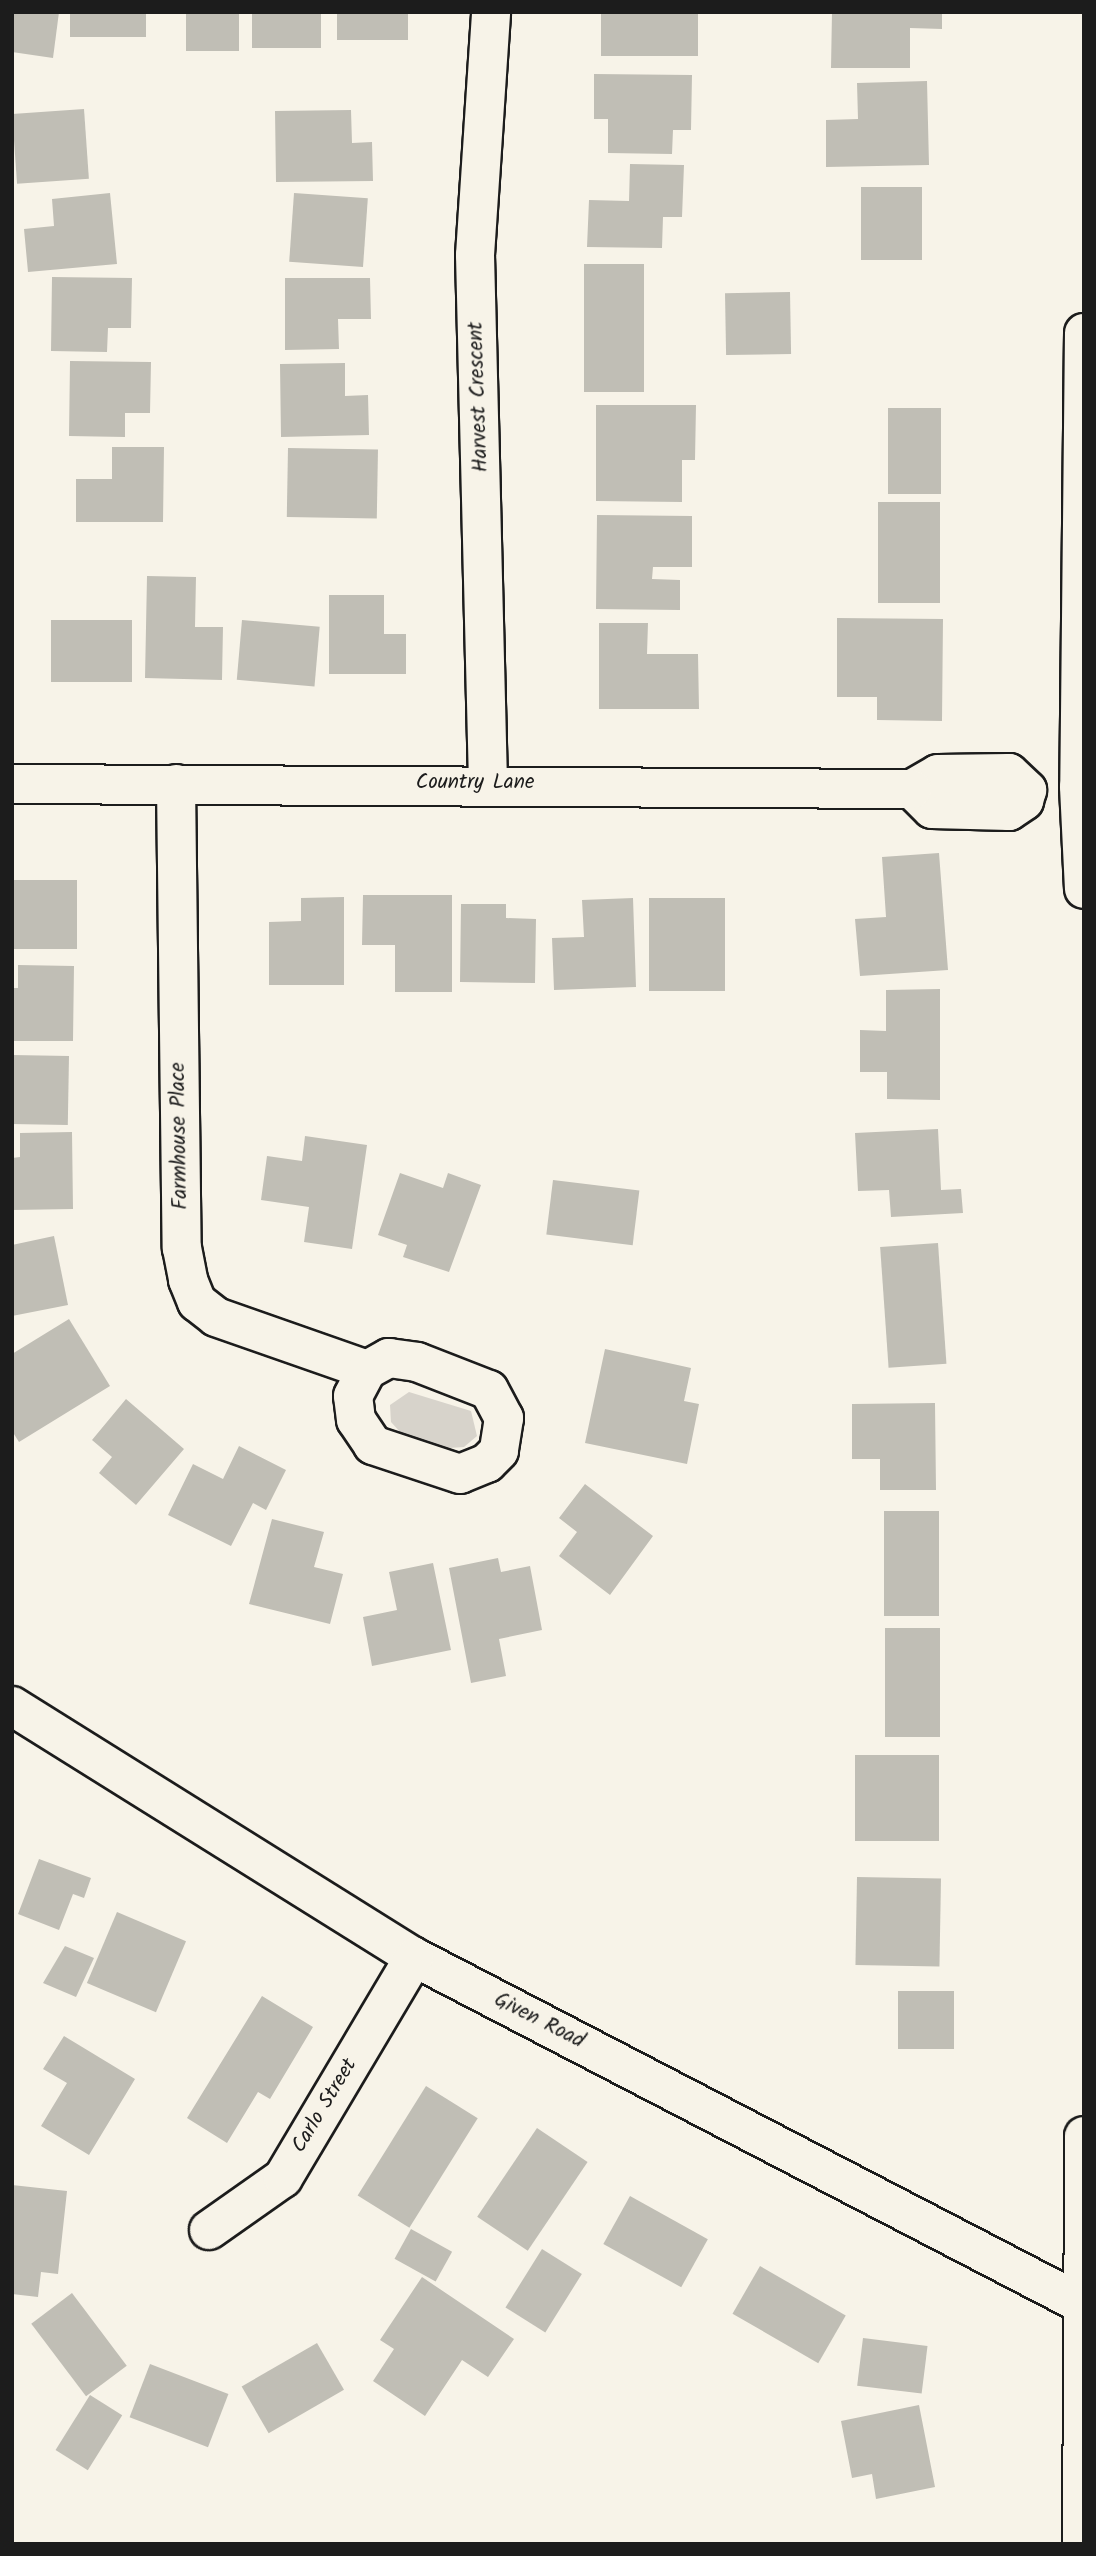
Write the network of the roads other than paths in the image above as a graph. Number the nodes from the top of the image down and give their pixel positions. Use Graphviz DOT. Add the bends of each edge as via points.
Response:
graph roads {
  1 [pos="491,12"];
  2 [pos="1084,332"];
  3 [pos="488,783"];
  4 [pos="25,784"];
  5 [pos="176,784"];
  6 [pos="1079,787"];
  7 [pos="1084,889"];
  8 [pos="367,1370"];
  9 [pos="12,1706"];
  10 [pos="414,1957"];
  11 [pos="1084,2136"];
  12 [pos="209,2230"];
  13 [pos="1084,2305"];
  14 [pos="1082,2544"];
  1 -- 3 [label="street, Harvest Crescent" via="475,255"];
  2 -- 6 [label="street"];
  3 -- 5 [label="street, Country Lane"];
  3 -- 6 [label="street, Country Lane" via="912,789 938,774 1009,773 1027,790"];
  4 -- 5 [label="street, Country Lane"];
  5 -- 8 [label="street, Farmhouse Place" via="182,1248 188,1280 197,1302 240,1329"];
  6 -- 7 [label="street"];
  9 -- 10 [label="street, Given Road"];
  10 -- 12 [label="street, Carlo Street" via="283,2178"];
  10 -- 13 [label="street, Given Road"];
  11 -- 13 [label="street"];
  13 -- 14 [label="street"];
}
